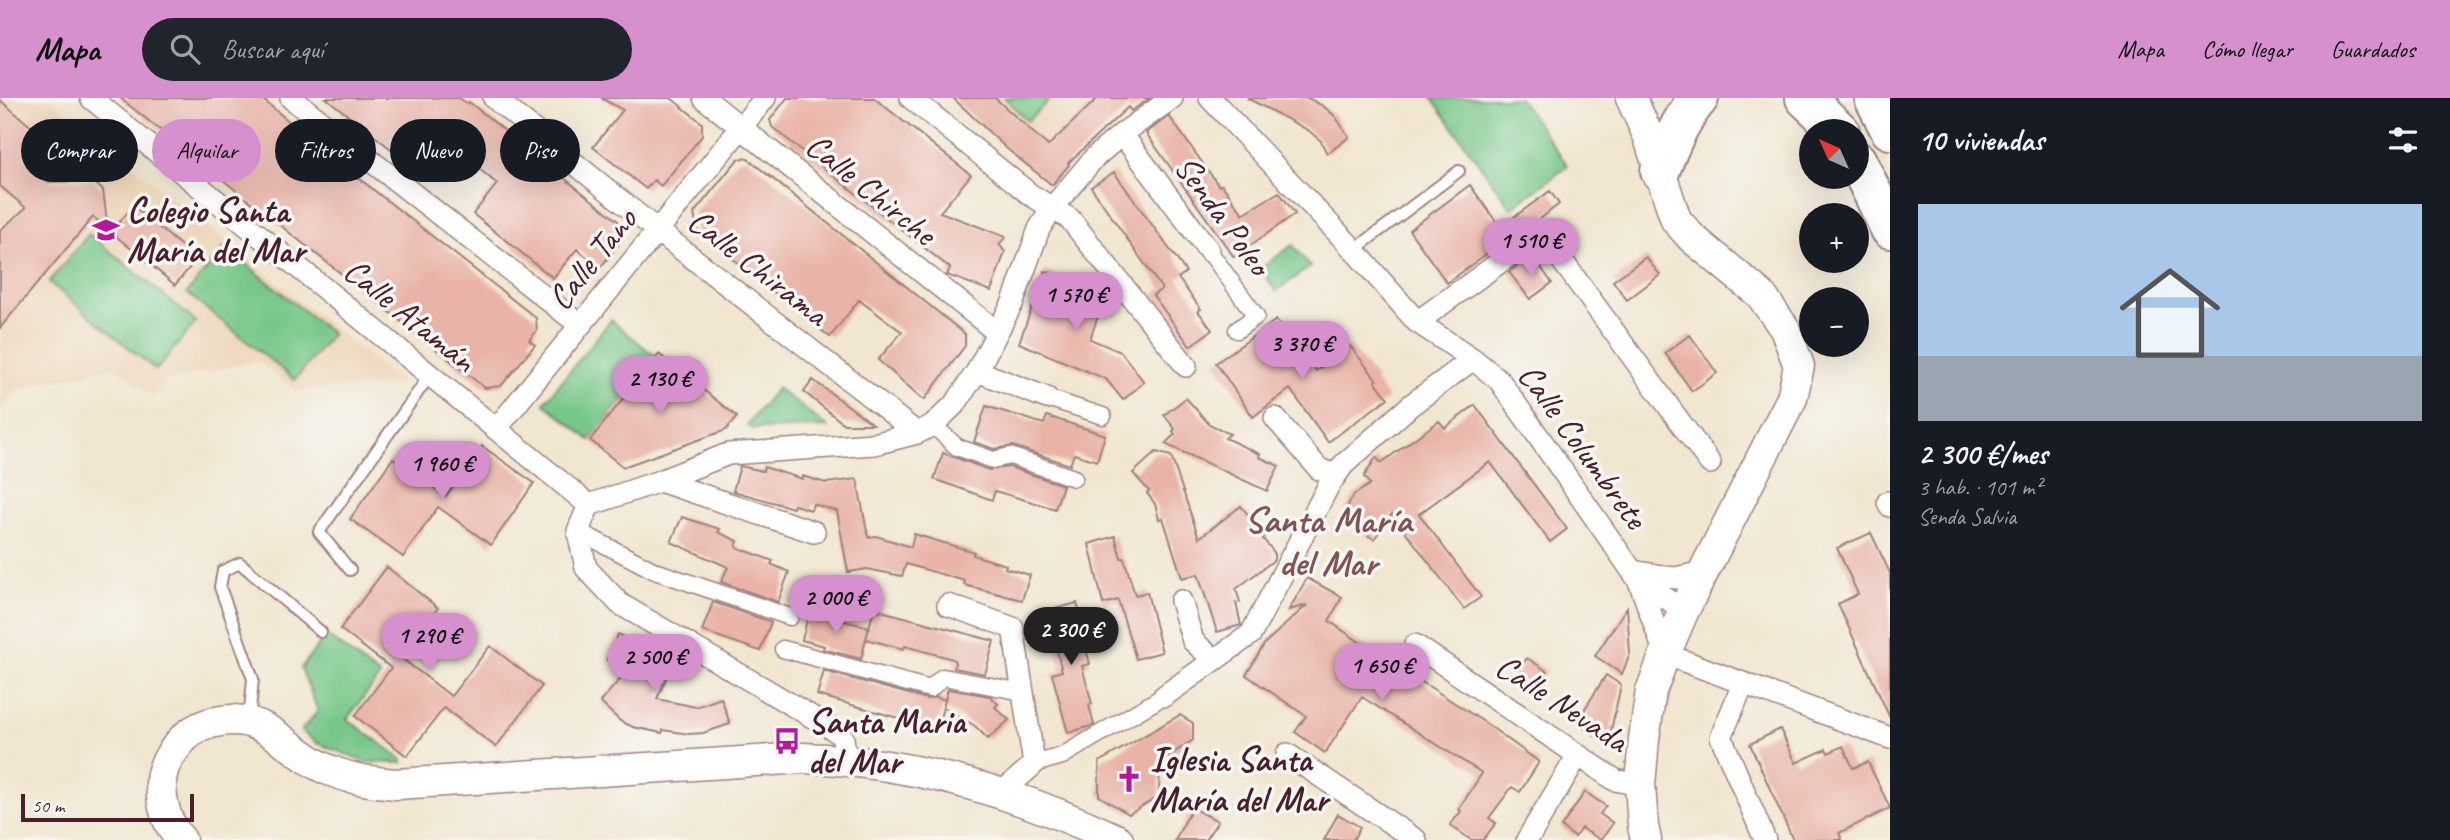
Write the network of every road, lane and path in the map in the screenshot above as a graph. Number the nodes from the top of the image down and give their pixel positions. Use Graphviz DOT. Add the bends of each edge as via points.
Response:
graph roads {
  1 [pos="291,98"];
  2 [pos="494,98"];
  3 [pos="704,98"];
  4 [pos="765,98"];
  5 [pos="911,98"];
  6 [pos="1172,98"];
  7 [pos="1210,98"];
  8 [pos="1631,98"];
  9 [pos="1699,98"];
  10 [pos="1805,98"];
  11 [pos="1826,98"];
  12 [pos="1874,98"];
  13 [pos="100,101"];
  14 [pos="1829,119"];
  15 [pos="1836,119"];
  16 [pos="741,128"];
  17 [pos="1890,130"];
  18 [pos="1122,134"];
  19 [pos="1459,171"];
  20 [pos="1660,171"];
  21 [pos="1869,186"];
  22 [pos="1053,207"];
  23 [pos="1890,229"];
  24 [pos="658,231"];
  25 [pos="1354,250"];
  26 [pos="1209,251"];
  27 [pos="1417,322"];
  28 [pos="580,325"];
  29 [pos="1237,330"];
  30 [pos="997,332"];
  31 [pos="1473,359"];
  32 [pos="1186,366"];
  33 [pos="977,371"];
  34 [pos="430,375"];
  35 [pos="1047,398"];
  36 [pos="1103,416"];
  37 [pos="1275,418"];
  38 [pos="497,428"];
  39 [pos="925,429"];
  40 [pos="1710,463"];
  41 [pos="1335,475"];
  42 [pos="1074,478"];
  43 [pos="660,481"];
  44 [pos="589,505"];
  45 [pos="578,531"];
  46 [pos="814,532"];
  47 [pos="350,570"];
  48 [pos="1704,572"];
  49 [pos="1635,576"];
  50 [pos="1181,601"];
  51 [pos="948,605"];
  52 [pos="1684,610"];
  53 [pos="790,617"];
  54 [pos="321,632"];
  55 [pos="1415,645"];
  56 [pos="783,649"];
  57 [pos="1665,654"];
  58 [pos="1214,660"];
  59 [pos="1743,684"];
  60 [pos="1023,692"];
  61 [pos="1164,696"];
  62 [pos="249,721"];
  63 [pos="1890,738"];
  64 [pos="1287,754"];
  65 [pos="1578,755"];
  66 [pos="845,759"];
  67 [pos="1034,764"];
  68 [pos="1640,785"];
  69 [pos="1000,794"];
  70 [pos="181,840"];
  71 [pos="1118,840"];
  72 [pos="1416,840"];
  73 [pos="1527,840"];
  74 [pos="1646,840"];
  75 [pos="1765,840"];
  1 -- 28 [label="street"];
  2 -- 24 [label="street, Calle Chirama"];
  3 -- 16 [label="street, Calle Chirche"];
  4 -- 16 [label="street, Calle Tano"];
  5 -- 22 [label="street" via="1031,195"];
  6 -- 18 [label="street"];
  7 -- 25 [label="street, Calle Columbrete"];
  8 -- 20 [label="main road"];
  9 -- 20 [label="highway" via="1682,122"];
  10 -- 14 [label="highway"];
  11 -- 15 [label="highway"];
  12 -- 17 [label="highway"];
  13 -- 34 [label="street, Calle Atamán"];
  16 -- 24 [label="street, Calle Tano"];
  16 -- 30 [label="street, Calle Chirche"];
  18 -- 22 [label="street"];
  18 -- 26 [label="street, Senda Poleo"];
  19 -- 25 [label="lane"];
  20 -- 48 [label="main road" via="1676,220 1761,295 1785,329 1799,366 1791,398"];
  21 -- 23 [label="highway"];
  22 -- 30 [label="street" via="1039,229"];
  22 -- 32 [label="street" via="1070,219"];
  24 -- 28 [label="street, Calle Tano"];
  24 -- 39 [label="street, Calle Chirama"];
  25 -- 27 [label="street, Calle Columbrete"];
  26 -- 29 [label="street, Senda Poleo" via="1256,316"];
  27 -- 31 [label="street, Calle Columbrete"];
  27 -- 40 [label="street" via="1521,247 1550,244"];
  28 -- 38 [label="street, Calle Tano"];
  30 -- 33 [label="street"];
  31 -- 41 [label="street" via="1411,405"];
  31 -- 49 [label="street, Calle Columbrete" via="1499,380"];
  33 -- 35 [label="street"];
  33 -- 39 [label="street" via="956,403"];
  34 -- 38 [label="street, Calle Atamán"];
  34 -- 47 [label="lane" via="319,532"];
  35 -- 36 [label="street"];
  37 -- 41 [label="street" via="1319,469"];
  38 -- 44 [label="street, Calle Atamán"];
  39 -- 42 [label="street" via="993,460 1010,456"];
  39 -- 43 [label="street" via="874,444 728,454"];
  41 -- 58 [label="street" via="1251,634"];
  43 -- 44 [label="street"];
  43 -- 46 [label="street"];
  44 -- 45 [label="street"];
  45 -- 53 [label="street" via="655,571"];
  45 -- 66 [label="street" via="586,568 620,604 836,731 843,738"];
  48 -- 49 [label="street, Calle Columbrete" via="1675,578"];
  48 -- 52 [label="main road"];
  49 -- 52 [label="street, Calle Columbrete"];
  49 -- 57 [label="street, Calle Columbrete"];
  50 -- 58 [label="street" via="1193,641"];
  51 -- 60 [label="street" via="1013,628"];
  52 -- 57 [label="main road"];
  54 -- 62 [label="lane" via="240,563 222,571 220,587 253,679"];
  55 -- 65 [label="street, Calle Nevada"];
  56 -- 60 [label="street" via="930,689 943,677"];
  57 -- 59 [label="street"];
  57 -- 68 [label="main road" via="1651,691"];
  58 -- 61 [label="street"];
  59 -- 63 [label="street"];
  59 -- 75 [label="street" via="1721,737"];
  60 -- 67 [label="street"];
  61 -- 67 [label="street" via="1062,755"];
  62 -- 66 [label="main road" via="332,772 397,784"];
  62 -- 70 [label="main road" via="225,720 199,727 174,748 166,762 163,804 167,820"];
  64 -- 72 [label="street"];
  65 -- 68 [label="street, Calle Nevada" via="1615,780"];
  65 -- 73 [label="street"];
  66 -- 69 [label="main road"];
  67 -- 69 [label="street"];
  68 -- 74 [label="main road"];
  69 -- 71 [label="main road"];
}
